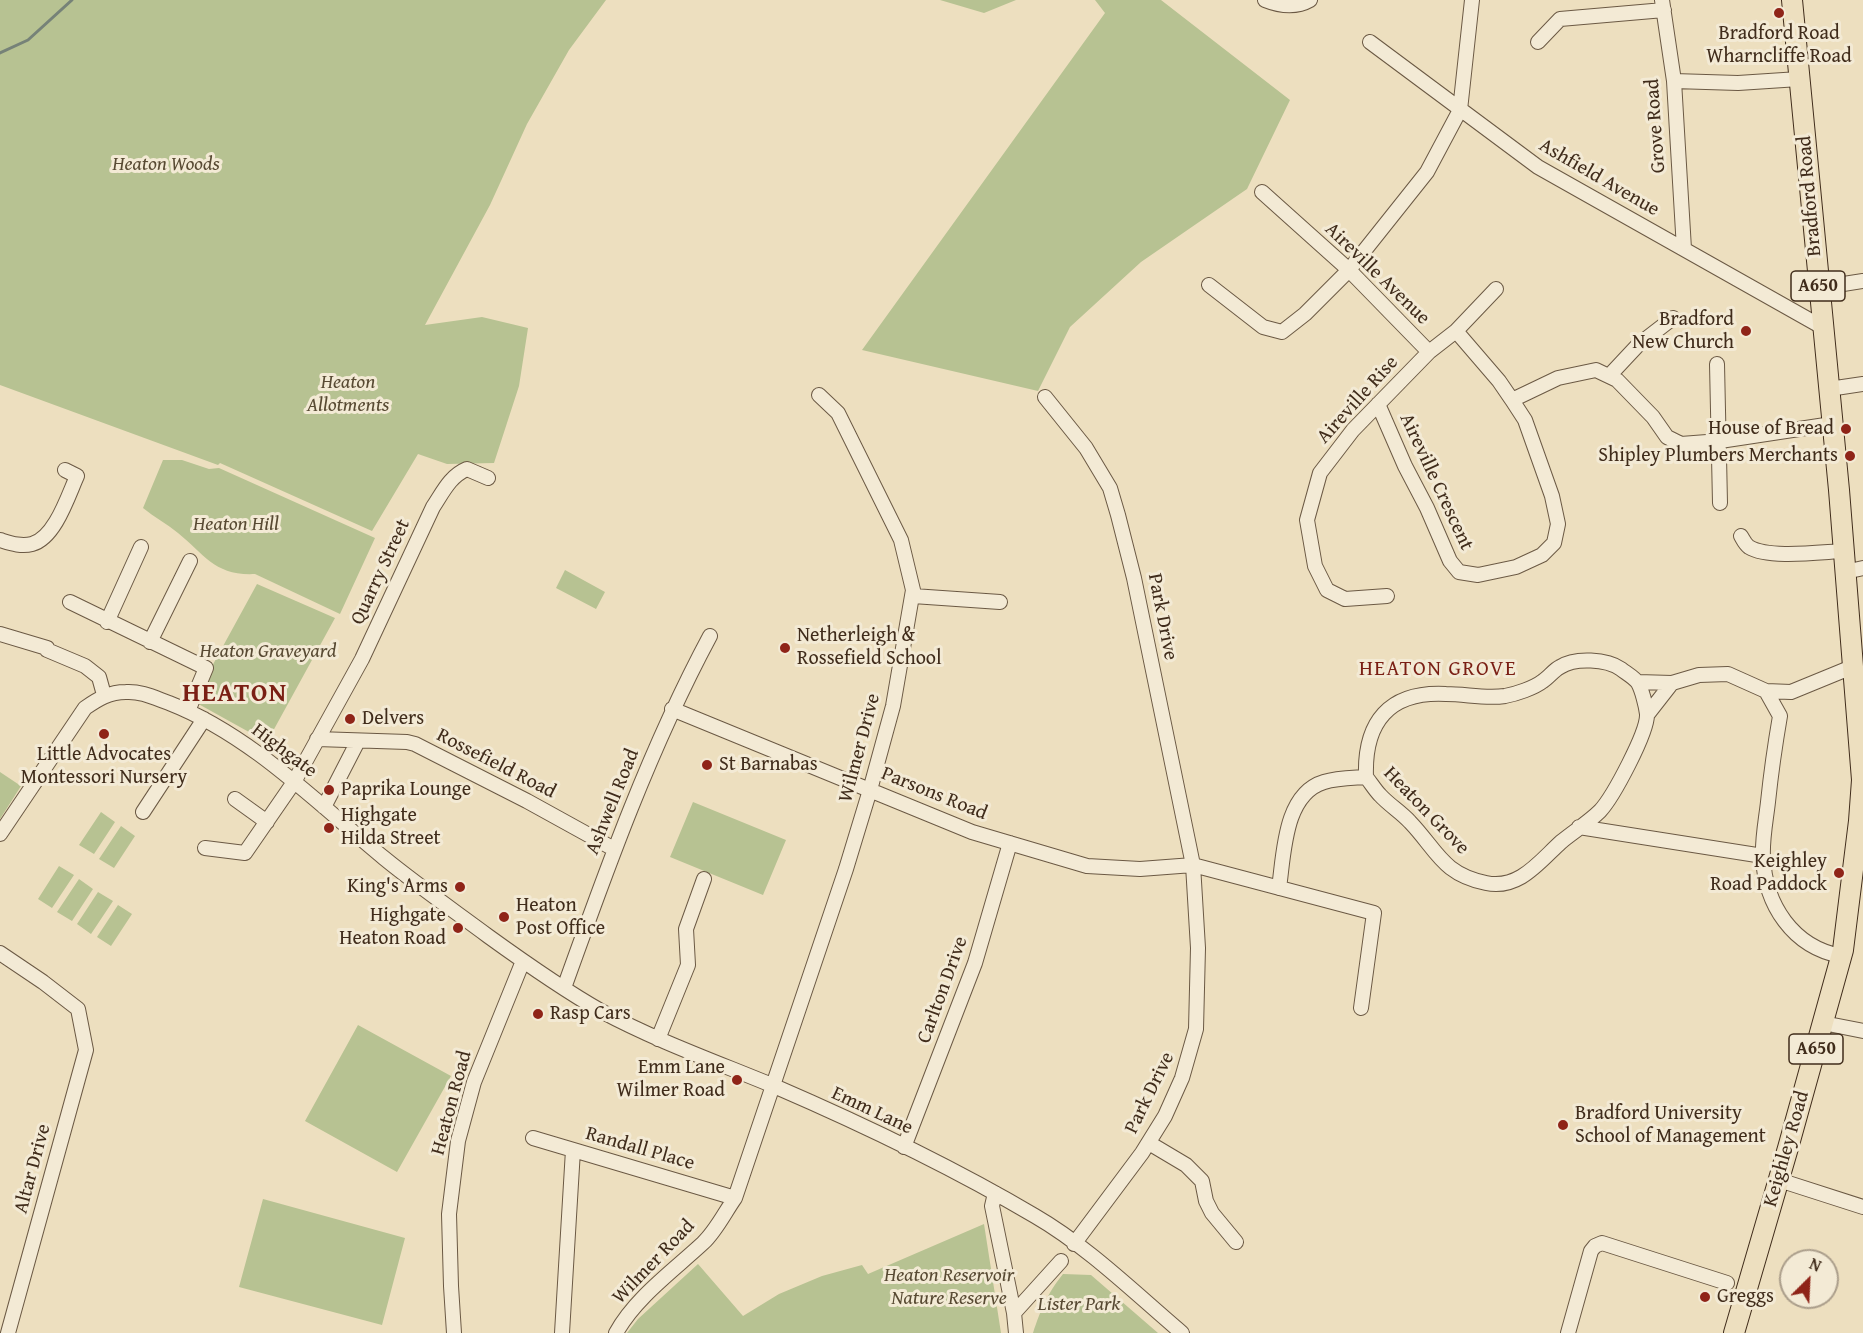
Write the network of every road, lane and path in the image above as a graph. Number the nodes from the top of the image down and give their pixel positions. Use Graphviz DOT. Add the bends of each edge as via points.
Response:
graph roads {
  1 [pos="1265,0"];
  2 [pos="1310,0"];
  3 [pos="1472,0"];
  4 [pos="1792,0"];
  5 [pos="1663,5"];
  6 [pos="1370,42"];
  7 [pos="1538,42"];
  8 [pos="1799,79"];
  9 [pos="1674,81"];
  10 [pos="1460,110"];
  11 [pos="1262,192"];
  12 [pos="1684,249"];
  13 [pos="1349,270"];
  14 [pos="1863,281"];
  15 [pos="1209,285"];
  16 [pos="1818,288"];
  17 [pos="1496,289"];
  18 [pos="1673,318"];
  19 [pos="1822,327"];
  20 [pos="1456,331"];
  21 [pos="1429,352"];
  22 [pos="1717,364"];
  23 [pos="1609,376"];
  24 [pos="1863,384"];
  25 [pos="1829,389"];
  26 [pos="819,395"];
  27 [pos="1045,396"];
  28 [pos="1512,400"];
  29 [pos="1378,404"];
  30 [pos="1832,424"];
  31 [pos="1720,441"];
  32 [pos="64,470"];
  33 [pos="488,478"];
  34 [pos="1719,503"];
  35 [pos="1741,536"];
  36 [pos="0,540"];
  37 [pos="141,547"];
  38 [pos="1843,551"];
  39 [pos="190,561"];
  40 [pos="1854,570"];
  41 [pos="912,596"];
  42 [pos="1387,596"];
  43 [pos="70,602"];
  44 [pos="1000,602"];
  45 [pos="107,622"];
  46 [pos="1856,629"];
  47 [pos="0,633"];
  48 [pos="710,636"];
  49 [pos="150,642"];
  50 [pos="1852,668"];
  51 [pos="1638,682"];
  52 [pos="1672,683"];
  53 [pos="1858,687"];
  54 [pos="1766,691"];
  55 [pos="1791,692"];
  56 [pos="104,694"];
  57 [pos="672,709"];
  58 [pos="188,711"];
  59 [pos="1647,715"];
  60 [pos="1780,716"];
  61 [pos="204,719"];
  62 [pos="317,740"];
  63 [pos="357,741"];
  64 [pos="1366,777"];
  65 [pos="1863,780"];
  66 [pos="294,782"];
  67 [pos="870,790"];
  68 [pos="235,799"];
  69 [pos="324,807"];
  70 [pos="143,812"];
  71 [pos="1861,821"];
  72 [pos="267,822"];
  73 [pos="1579,826"];
  74 [pos="0,834"];
  75 [pos="1010,843"];
  76 [pos="205,848"];
  77 [pos="614,849"];
  78 [pos="1763,856"];
  79 [pos="1192,865"];
  80 [pos="704,879"];
  81 [pos="1279,888"];
  82 [pos="0,953"];
  83 [pos="1841,956"];
  84 [pos="523,961"];
  85 [pos="564,988"];
  86 [pos="1361,1008"];
  87 [pos="1823,1023"];
  88 [pos="1863,1031"];
  89 [pos="658,1039"];
  90 [pos="773,1086"];
  91 [pos="533,1138"];
  92 [pos="1149,1143"];
  93 [pos="904,1147"];
  94 [pos="573,1150"];
  95 [pos="1779,1180"];
  96 [pos="995,1193"];
  97 [pos="735,1197"];
  98 [pos="1863,1207"];
  99 [pos="1236,1242"];
  100 [pos="1074,1244"];
  101 [pos="1061,1261"];
  102 [pos="1727,1283"];
  103 [pos="1014,1312"];
  104 [pos="8,1333"];
  105 [pos="454,1333"];
  106 [pos="562,1333"];
  107 [pos="616,1333"];
  108 [pos="1016,1333"];
  109 [pos="1182,1333"];
  110 [pos="1568,1333"];
  111 [pos="1734,1333"];
  1 -- 2 [label="street" via="1286,6"];
  3 -- 10 [label="street"];
  4 -- 8 [label="highway, Bradford Road / A650"];
  5 -- 7 [label="street" via="1560,19"];
  5 -- 9 [label="street, Grove Road"];
  6 -- 10 [label="street, Ashfield Avenue"];
  8 -- 9 [label="street" via="1738,83"];
  8 -- 16 [label="highway, Bradford Road / A650"];
  9 -- 12 [label="street, Grove Road"];
  10 -- 12 [label="street, Ashfield Avenue" via="1538,166"];
  10 -- 13 [label="street" via="1427,172"];
  11 -- 13 [label="street, Aireville Avenue"];
  12 -- 19 [label="street, Ashfield Avenue"];
  13 -- 15 [label="street" via="1282,332 1263,327"];
  13 -- 21 [label="street, Aireville Avenue"];
  14 -- 16 [label="street"];
  16 -- 19 [label="highway, Bradford Road / A650"];
  17 -- 20 [label="street"];
  18 -- 23 [label="street" via="1638,345"];
  19 -- 25 [label="highway, Bradford Road / A650"];
  20 -- 21 [label="street, Aireville Avenue"];
  20 -- 28 [label="street, Aireville Avenue"];
  21 -- 29 [label="street, Aireville Rise"];
  22 -- 31 [label="street"];
  23 -- 28 [label="street" via="1596,370 1558,378"];
  23 -- 31 [label="street" via="1637,400 1667,437 1682,444"];
  24 -- 25 [label="street"];
  25 -- 30 [label="highway, Bradford Road / A650"];
  26 -- 41 [label="street, Wilmer Drive" via="838,412 901,540"];
  27 -- 79 [label="street, Park Drive" via="1086,448 1110,488 1134,578"];
  28 -- 29 [label="street, Aireville Crescent" via="1525,420 1558,524 1554,543 1542,555 1516,567 1478,575 1459,572 1450,561"];
  29 -- 42 [label="street, Aireville Rise" via="1320,473 1307,520 1315,566 1327,590 1345,599"];
  30 -- 31 [label="street"];
  30 -- 38 [label="highway, Bradford Road / A650"];
  31 -- 34 [label="street"];
  32 -- 36 [label="street" via="77,476 47,534 32,544"];
  33 -- 62 [label="street, Quarry Street" via="467,469 457,473 443,492 362,659"];
  35 -- 38 [label="street" via="1746,546 1757,551"];
  37 -- 45 [label="street"];
  38 -- 40 [label="highway, Bradford Road / A650"];
  39 -- 49 [label="street"];
  40 -- 46 [label="highway, Keighley Road / A650"];
  41 -- 44 [label="street"];
  41 -- 67 [label="street, Wilmer Drive" via="893,706"];
  43 -- 45 [label="street"];
  45 -- 49 [label="street"];
  46 -- 50 [label="highway, Keighley Road / A650"];
  47 -- 56 [label="street" via="47,648 85,666 99,677"];
  48 -- 57 [label="street, Ashwell Road"];
  49 -- 58 [label="street" via="206,668"];
  50 -- 53 [label="highway, Keighley Road / A650"];
  50 -- 55 [label="street"];
  51 -- 52 [label="street"];
  51 -- 59 [label="street"];
  51 -- 64 [label="street, Heaton Grove" via="1613,664 1587,660 1561,666 1540,684 1506,696 1410,696 1378,720 1365,759"];
  52 -- 54 [label="street" via="1699,675 1728,674"];
  52 -- 59 [label="street, Heaton Grove"];
  53 -- 65 [label="highway, Keighley Road / A650"];
  54 -- 55 [label="street"];
  54 -- 60 [label="street"];
  55 -- 60 [label="street"];
  56 -- 58 [label="street, Highgate" via="146,694"];
  56 -- 74 [label="street" via="85,708"];
  57 -- 67 [label="street, Parsons Road"];
  57 -- 77 [label="street, Ashwell Road"];
  58 -- 61 [label="street, Highgate"];
  59 -- 73 [label="street, Heaton Grove" via="1621,781 1600,811"];
  60 -- 78 [label="street"];
  61 -- 66 [label="street, Highgate" via="245,744"];
  61 -- 70 [label="street"];
  62 -- 63 [label="street, Rossefield Road"];
  62 -- 66 [label="street, Quarry Street"];
  63 -- 69 [label="street"];
  63 -- 77 [label="street, Rossefield Road" via="415,744"];
  64 -- 73 [label="street, Heaton Grove" via="1380,796 1414,826 1439,859 1456,872 1487,883 1517,881"];
  64 -- 81 [label="street, Heaton Grove" via="1323,782 1298,804 1288,827"];
  65 -- 71 [label="highway, Keighley Road / A650"];
  66 -- 69 [label="street, Highgate"];
  66 -- 72 [label="street, Quarry Street"];
  67 -- 75 [label="street, Parsons Road" via="972,832"];
  67 -- 90 [label="street, Wilmer Drive"];
  68 -- 72 [label="street"];
  69 -- 84 [label="street, Highgate" via="387,860"];
  71 -- 83 [label="highway, Keighley Road / A650"];
  72 -- 76 [label="street, Quarry Street" via="245,853"];
  73 -- 78 [label="street"];
  75 -- 79 [label="street, Parsons Road" via="1088,866 1140,869"];
  75 -- 93 [label="street, Carlton Drive" via="975,963"];
  77 -- 85 [label="street, Ashwell Road"];
  78 -- 83 [label="street" via="1768,889 1780,914 1813,948"];
  79 -- 81 [label="street"];
  79 -- 92 [label="street, Park Drive" via="1198,948 1196,1029 1182,1078"];
  80 -- 89 [label="street" via="686,929 688,965"];
  81 -- 86 [label="street" via="1374,913"];
  82 -- 104 [label="street, Altar Drive" via="78,1009 86,1050"];
  83 -- 87 [label="highway, Keighley Road / A650"];
  84 -- 85 [label="street, Emm Lane"];
  84 -- 105 [label="street, Heaton Road" via="474,1082 458,1141 449,1214"];
  85 -- 89 [label="street, Emm Lane"];
  87 -- 88 [label="street"];
  87 -- 95 [label="highway, Keighley Road / A650"];
  89 -- 90 [label="street, Emm Lane"];
  90 -- 93 [label="street, Emm Lane"];
  90 -- 97 [label="street, Wilmer Road"];
  91 -- 94 [label="street, Randall Place"];
  92 -- 99 [label="street" via="1186,1165 1202,1181 1212,1214"];
  92 -- 100 [label="street, Park Drive"];
  93 -- 96 [label="street, Emm Lane"];
  94 -- 97 [label="street, Randall Place"];
  94 -- 106 [label="street"];
  95 -- 98 [label="street"];
  95 -- 111 [label="highway, Keighley Road / A650"];
  96 -- 100 [label="street, Emm Lane"];
  96 -- 103 [label="street" via="992,1206"];
  97 -- 107 [label="street, Wilmer Road" via="705,1242 677,1264"];
  100 -- 109 [label="street, Emm Lane"];
  101 -- 103 [label="street"];
  102 -- 110 [label="street" via="1602,1244 1595,1246"];
  103 -- 108 [label="street"];
}
